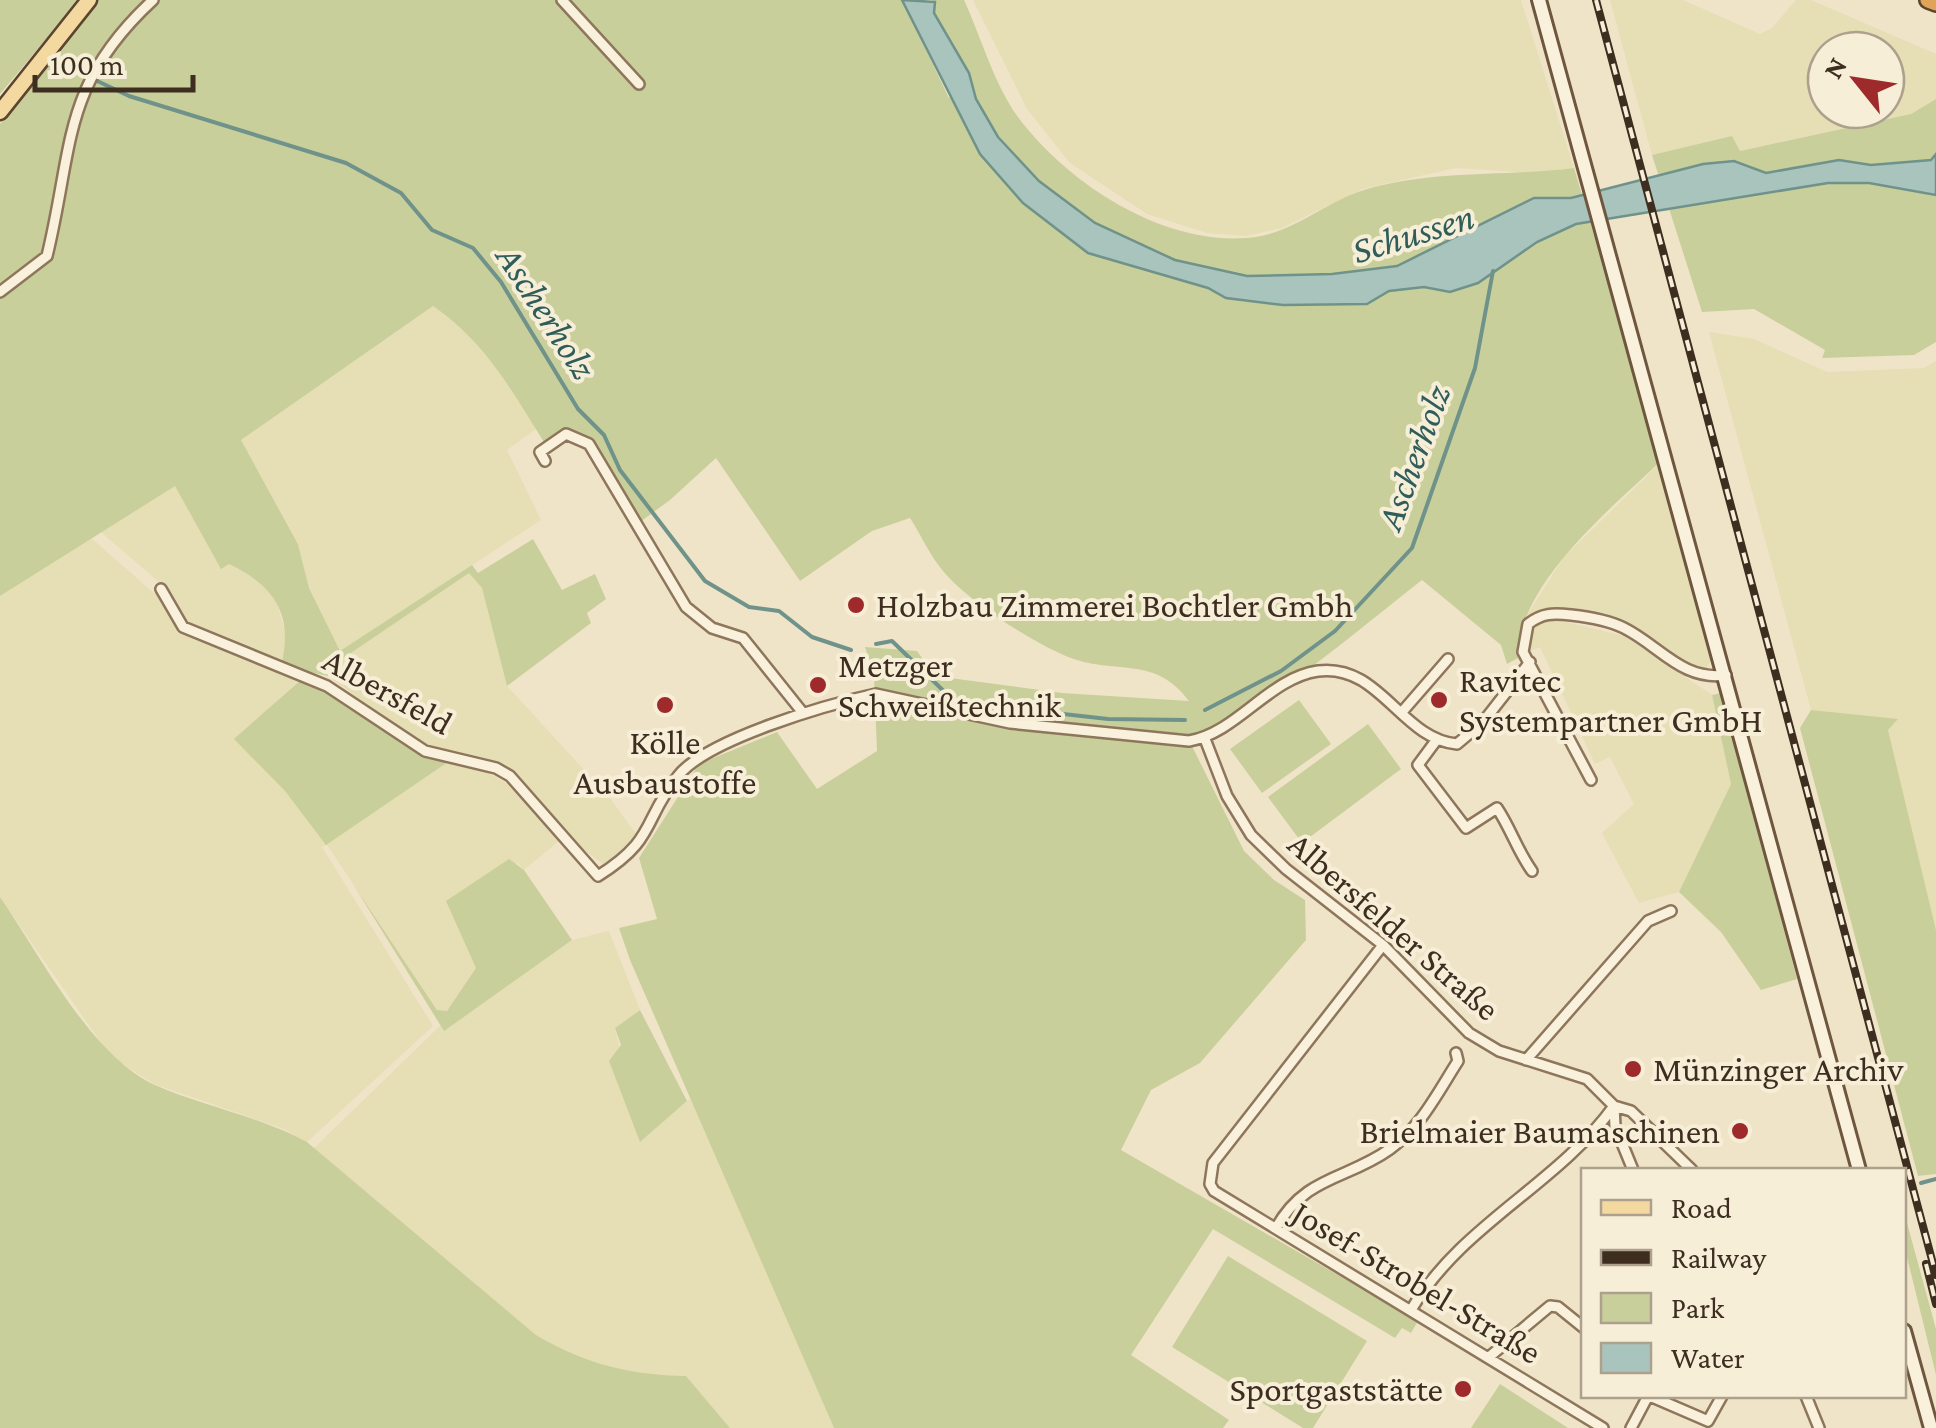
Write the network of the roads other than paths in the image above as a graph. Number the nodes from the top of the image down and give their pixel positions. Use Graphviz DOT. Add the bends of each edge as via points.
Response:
graph roads {
  1 [pos="89,0"];
  2 [pos="153,0"];
  3 [pos="562,0"];
  4 [pos="1538,0"];
  5 [pos="1928,0"];
  6 [pos="1936,3"];
  7 [pos="639,84"];
  8 [pos="0,112"];
  9 [pos="0,292"];
  10 [pos="545,461"];
  11 [pos="161,589"];
  12 [pos="1448,659"];
  13 [pos="1530,662"];
  14 [pos="1726,675"];
  15 [pos="1402,712"];
  16 [pos="803,713"];
  17 [pos="1205,739"];
  18 [pos="1435,742"];
  19 [pos="1592,780"];
  20 [pos="1532,871"];
  21 [pos="1671,911"];
  22 [pos="1383,945"];
  23 [pos="1456,1053"];
  24 [pos="1526,1060"];
  25 [pos="1614,1106"];
  26 [pos="1632,1168"];
  27 [pos="1690,1168"];
  28 [pos="1858,1168"];
  29 [pos="1276,1228"];
  30 [pos="1411,1310"];
  31 [pos="1581,1326"];
  32 [pos="1906,1339"];
  33 [pos="1489,1357"];
  34 [pos="1648,1398"];
  35 [pos="1654,1398"];
  36 [pos="1721,1398"];
  37 [pos="1807,1398"];
  38 [pos="1927,1427"];
  39 [pos="1603,1428"];
  40 [pos="1631,1428"];
  41 [pos="1819,1428"];
  1 -- 8 [label="main road"];
  2 -- 9 [label="street" via="124,26 84,86 47,256"];
  3 -- 7 [label="street"];
  4 -- 14 [label="street"];
  5 -- 6 [label="highway"];
  10 -- 16 [label="street" via="540,452 566,434 589,444 686,607 712,628 743,638"];
  11 -- 16 [label="street, Albersfeld" via="183,628 327,686 425,752 510,776 598,876 642,841 679,774 713,748"];
  12 -- 15 [label="street"];
  13 -- 14 [label="street" via="1524,652 1528,624 1554,613 1622,628 1684,670"];
  13 -- 18 [label="street" via="1457,744"];
  13 -- 19 [label="street"];
  14 -- 28 [label="street"];
  15 -- 17 [label="street" via="1362,677 1341,669 1312,672"];
  15 -- 18 [label="street"];
  16 -- 17 [label="street, Albersfeld" via="876,694 1010,723"];
  17 -- 22 [label="street, Albersfelder Straße" via="1227,796 1251,834"];
  18 -- 20 [label="street" via="1418,765 1466,828 1497,808"];
  21 -- 24 [label="street" via="1648,921"];
  22 -- 24 [label="street, Albersfelder Straße" via="1468,1033"];
  22 -- 29 [label="street, Josef-Strobel-Straße" via="1213,1163 1214,1190"];
  23 -- 29 [label="street" via="1458,1062 1406,1135 1388,1151 1296,1197"];
  24 -- 25 [label="street, Albersfelder Straße" via="1587,1079"];
  25 -- 26 [label="street"];
  25 -- 27 [label="street, Albersfelder Straße" via="1631,1111"];
  25 -- 30 [label="street" via="1447,1258"];
  29 -- 30 [label="street, Josef-Strobel-Straße"];
  30 -- 33 [label="street, Josef-Strobel-Straße"];
  31 -- 33 [label="street" via="1550,1306"];
  32 -- 38 [label="street"];
  33 -- 39 [label="street, Josef-Strobel-Straße"];
  34 -- 40 [label="street"];
  35 -- 36 [label="street" via="1708,1421"];
  37 -- 41 [label="street"];
}
